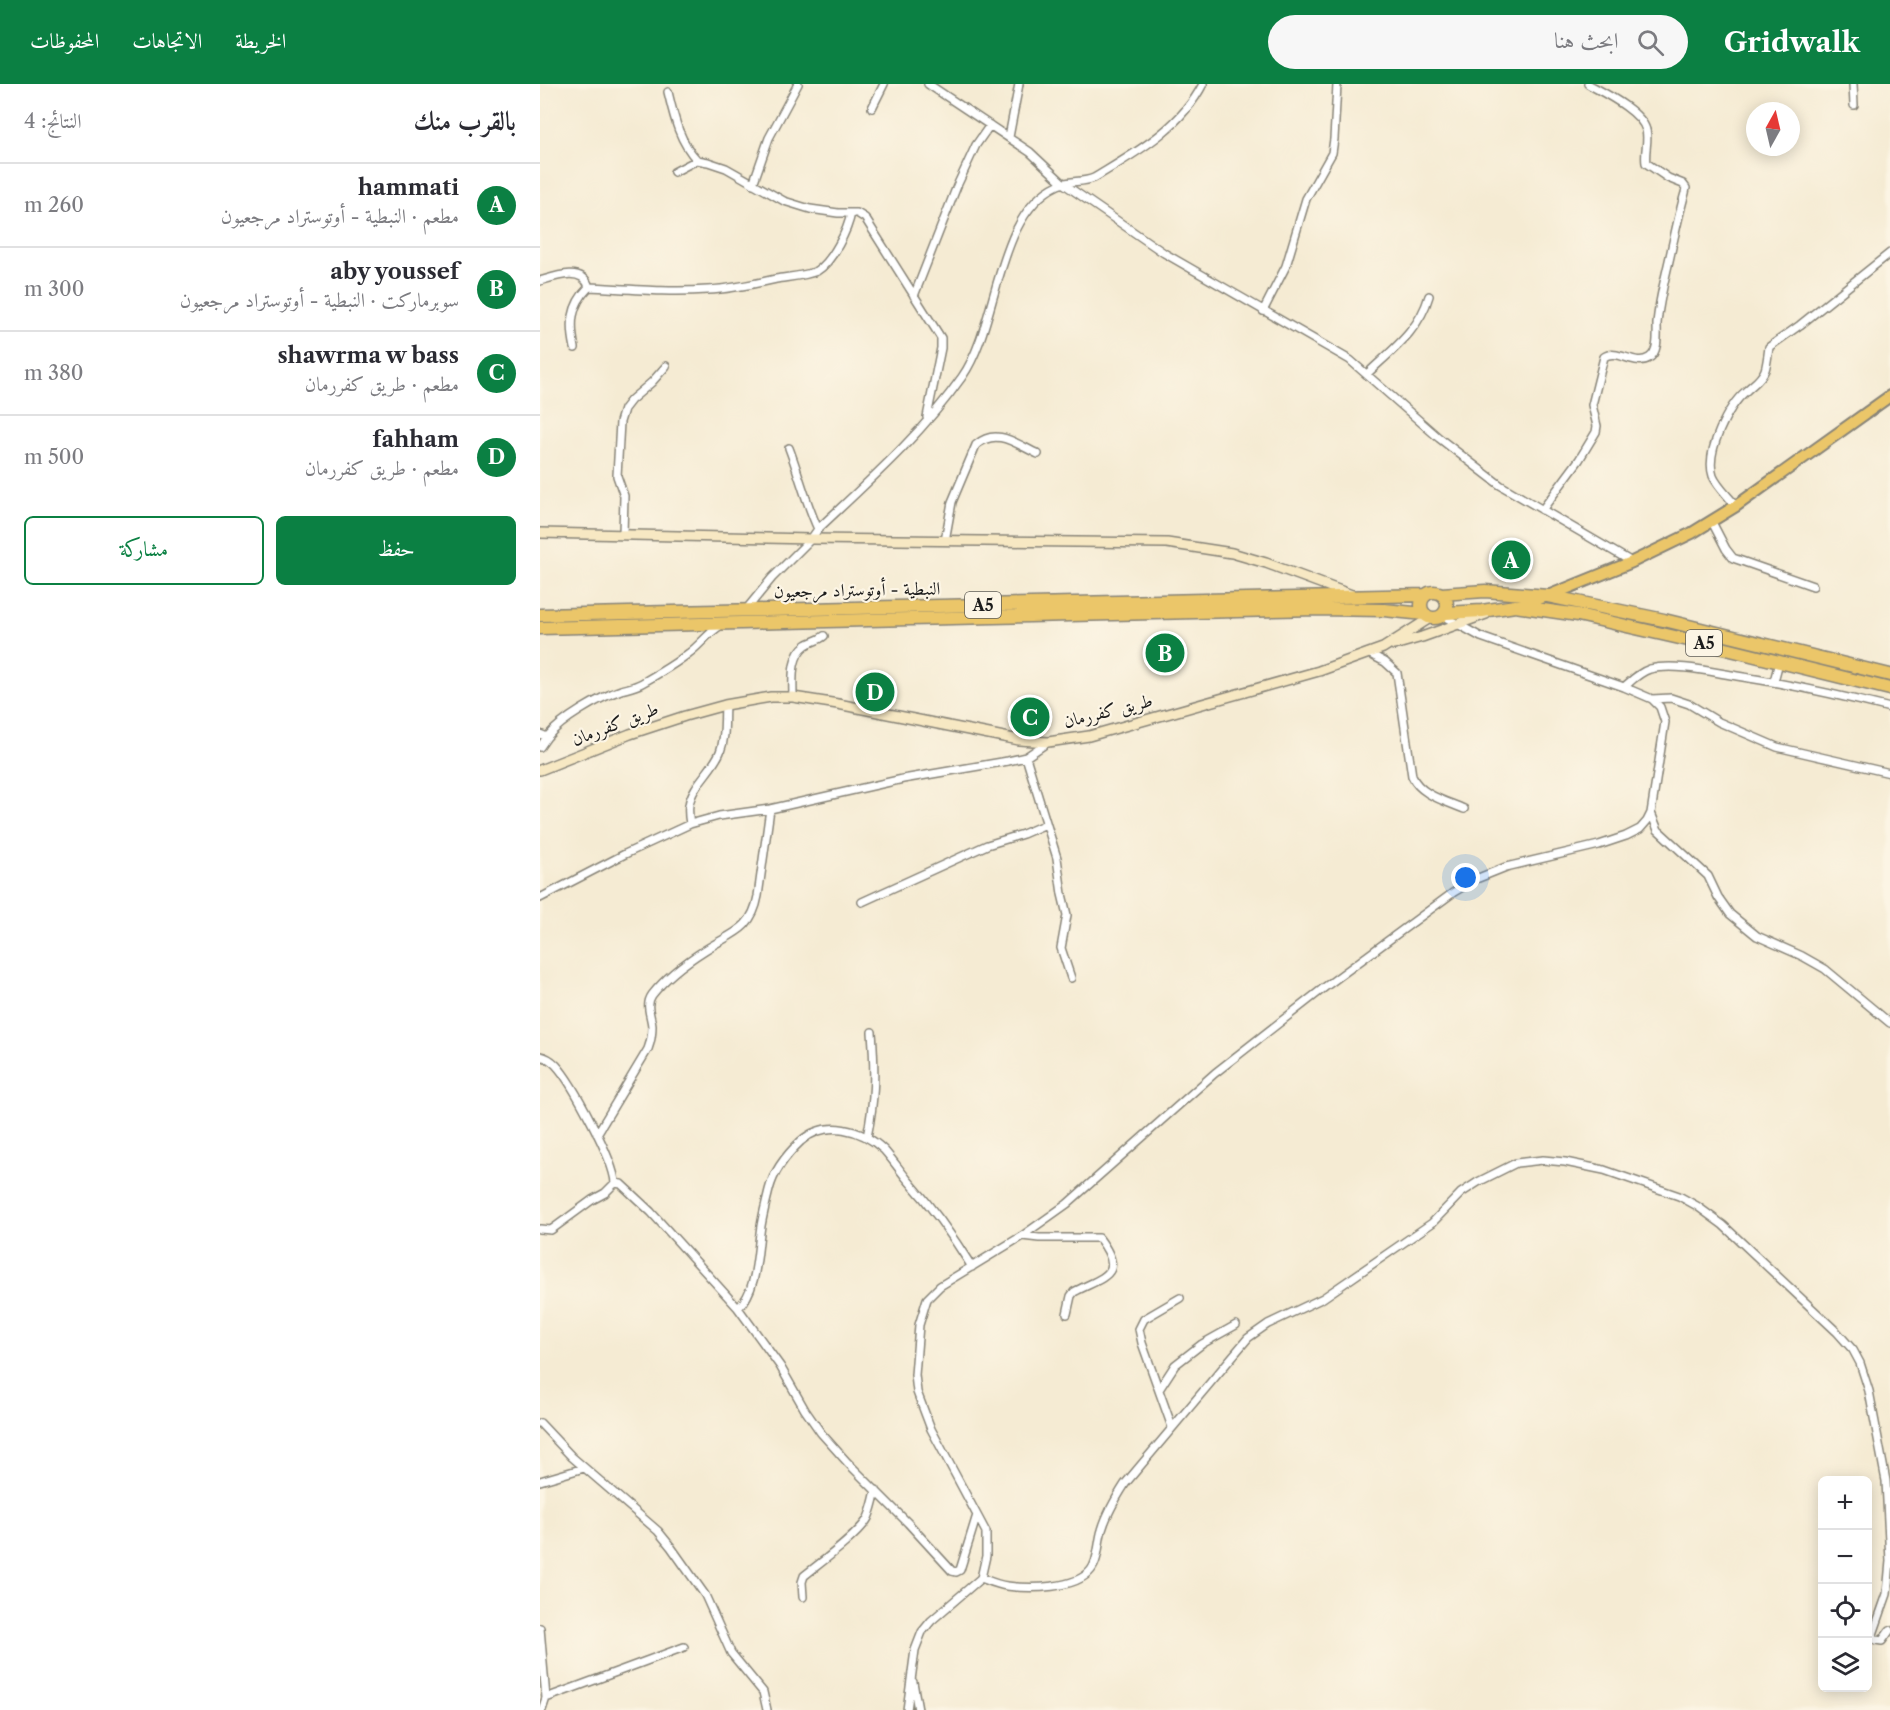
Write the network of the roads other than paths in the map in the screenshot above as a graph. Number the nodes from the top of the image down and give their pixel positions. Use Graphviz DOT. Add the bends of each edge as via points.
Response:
graph roads {
  1 [pos="798,84"];
  2 [pos="884,84"];
  3 [pos="928,84"];
  4 [pos="1019,84"];
  5 [pos="1203,84"];
  6 [pos="1336,84"];
  7 [pos="1588,84"];
  8 [pos="1853,84"];
  9 [pos="668,92"];
  10 [pos="1854,105"];
  11 [pos="872,108"];
  12 [pos="990,125"];
  13 [pos="1009,137"];
  14 [pos="697,160"];
  15 [pos="674,172"];
  16 [pos="753,184"];
  17 [pos="1064,184"];
  18 [pos="851,213"];
  19 [pos="1890,253"];
  20 [pos="540,281"];
  21 [pos="589,287"];
  22 [pos="914,296"];
  23 [pos="1429,296"];
  24 [pos="1263,311"];
  25 [pos="575,348"];
  26 [pos="666,366"];
  27 [pos="1367,374"];
  28 [pos="1890,396"];
  29 [pos="927,419"];
  30 [pos="789,447"];
  31 [pos="1038,454"];
  32 [pos="1736,506"];
  33 [pos="1542,510"];
  34 [pos="1712,522"];
  35 [pos="818,529"];
  36 [pos="540,533"];
  37 [pos="623,534"];
  38 [pos="811,539"];
  39 [pos="945,541"];
  40 [pos="1632,562"];
  41 [pos="1813,586"];
  42 [pos="1442,594"];
  43 [pos="1426,595"];
  44 [pos="1355,596"];
  45 [pos="1548,597"];
  46 [pos="1515,606"];
  47 [pos="1501,609"];
  48 [pos="745,611"];
  49 [pos="1444,614"];
  50 [pos="540,615"];
  51 [pos="1427,616"];
  52 [pos="725,622"];
  53 [pos="1456,624"];
  54 [pos="540,628"];
  55 [pos="824,636"];
  56 [pos="1383,648"];
  57 [pos="1368,653"];
  58 [pos="1779,662"];
  59 [pos="1890,675"];
  60 [pos="1774,681"];
  61 [pos="1624,687"];
  62 [pos="1890,689"];
  63 [pos="793,697"];
  64 [pos="1652,699"];
  65 [pos="725,705"];
  66 [pos="1890,708"];
  67 [pos="544,736"];
  68 [pos="1048,742"];
  69 [pos="540,747"];
  70 [pos="1026,757"];
  71 [pos="540,770"];
  72 [pos="1890,773"];
  73 [pos="770,808"];
  74 [pos="1464,809"];
  75 [pos="1651,813"];
  76 [pos="690,824"];
  77 [pos="1046,824"];
  78 [pos="540,898"];
  79 [pos="862,902"];
  80 [pos="1071,978"];
  81 [pos="1890,1023"];
  82 [pos="872,1032"];
  83 [pos="540,1056"];
  84 [pos="597,1134"];
  85 [pos="867,1137"];
  86 [pos="615,1183"];
  87 [pos="540,1230"];
  88 [pos="1022,1236"];
  89 [pos="972,1267"];
  90 [pos="1180,1299"];
  91 [pos="738,1308"];
  92 [pos="1067,1314"];
  93 [pos="1236,1325"];
  94 [pos="1160,1388"];
  95 [pos="540,1423"];
  96 [pos="1172,1427"];
  97 [pos="584,1468"];
  98 [pos="540,1481"];
  99 [pos="876,1490"];
  100 [pos="977,1515"];
  101 [pos="981,1578"];
  102 [pos="804,1597"];
  103 [pos="540,1628"];
  104 [pos="1890,1630"];
  105 [pos="684,1647"];
  106 [pos="911,1673"];
  107 [pos="546,1698"];
  108 [pos="542,1710"];
  109 [pos="767,1710"];
  110 [pos="907,1710"];
  111 [pos="918,1710"];
  1 -- 16 [label="street" via="769,138"];
  2 -- 11 [label="street"];
  3 -- 12 [label="street"];
  4 -- 13 [label="street"];
  5 -- 17 [label="street" via="1188,107 1144,147 1094,178"];
  6 -- 24 [label="street" via="1332,153 1306,200 1286,266"];
  7 -- 33 [label="street" via="1623,105 1642,123 1647,133 1646,163 1686,189 1664,282 1655,349 1646,360 1612,354 1604,357 1592,405 1596,432"];
  8 -- 10 [label="street"];
  9 -- 14 [label="street" via="684,144"];
  12 -- 13 [label="street"];
  12 -- 22 [label="street" via="975,145"];
  13 -- 17 [label="street"];
  14 -- 15 [label="street"];
  14 -- 16 [label="street" via="726,168"];
  16 -- 18 [label="street" via="784,201 810,209"];
  17 -- 24 [label="street" via="1164,253"];
  17 -- 29 [label="street" via="1035,204 1016,230 975,353 964,375"];
  18 -- 21 [label="street" via="832,255 811,273 708,291"];
  18 -- 22 [label="street" via="865,218"];
  19 -- 32 [label="street" via="1770,347 1765,370 1729,410 1714,447 1712,469"];
  20 -- 21 [label="street" via="576,274 583,276"];
  21 -- 25 [label="street" via="572,322"];
  22 -- 29 [label="street" via="940,338"];
  23 -- 27 [label="street" via="1417,324"];
  24 -- 27 [label="street" via="1338,352"];
  26 -- 37 [label="street" via="631,400 620,422 617,476 624,496"];
  27 -- 33 [label="street" via="1459,454"];
  28 -- 32 [label="main road"];
  29 -- 35 [label="street" via="877,475"];
  30 -- 35 [label="street"];
  31 -- 39 [label="street" via="995,436 976,445 952,502"];
  32 -- 34 [label="main road"];
  33 -- 40 [label="street"];
  34 -- 40 [label="main road"];
  34 -- 41 [label="street" via="1733,558"];
  35 -- 38 [label="street"];
  36 -- 37 [label="main road"];
  37 -- 38 [label="main road"];
  38 -- 39 [label="main road"];
  38 -- 48 [label="street"];
  39 -- 44 [label="main road" via="1167,543 1214,549 1266,563"];
  40 -- 45 [label="main road"];
  42 -- 43 [label="highway, A5"];
  42 -- 45 [label="highway, A5" via="1485,591"];
  42 -- 49 [label="highway" via="1448,604"];
  43 -- 44 [label="highway, النبطية - أوتوستراد مرجعيون / A5"];
  43 -- 51 [label="highway" via="1422,602"];
  44 -- 48 [label="highway, النبطية - أوتوستراد مرجعيون / A5"];
  45 -- 46 [label="main road"];
  45 -- 59 [label="highway, A5" via="1664,620"];
  46 -- 47 [label="highway, A5"];
  46 -- 58 [label="highway, A5" via="1578,615"];
  47 -- 49 [label="highway, A5"];
  47 -- 53 [label="main road"];
  48 -- 50 [label="highway, النبطية - أوتوستراد مرجعيون / A5"];
  49 -- 51 [label="highway, A5"];
  49 -- 53 [label="street"];
  51 -- 52 [label="highway, النبطية - أوتوستراد مرجعيون / A5" via="1384,610 1317,609"];
  51 -- 56 [label="main road, طريق كفررمان"];
  52 -- 54 [label="highway, النبطية - أوتوستراد مرجعيون / A5"];
  52 -- 67 [label="street" via="690,653 634,687 591,704"];
  53 -- 56 [label="main road"];
  53 -- 61 [label="street" via="1482,637"];
  55 -- 63 [label="street" via="806,645 797,656"];
  56 -- 57 [label="main road, طريق كفررمان"];
  57 -- 68 [label="main road, طريق كفررمان" via="1319,671 1089,736"];
  57 -- 74 [label="street" via="1397,673 1415,784"];
  58 -- 60 [label="street"];
  58 -- 62 [label="highway, A5"];
  60 -- 61 [label="street" via="1703,669 1661,668 1638,675"];
  60 -- 66 [label="street"];
  61 -- 64 [label="street"];
  63 -- 65 [label="main road, طريق كفررمان"];
  63 -- 68 [label="main road, طريق كفررمان" via="1019,740"];
  64 -- 72 [label="street" via="1671,698 1689,704 1719,722 1777,747"];
  64 -- 75 [label="street" via="1660,707 1665,722"];
  65 -- 71 [label="main road, طريق كفررمان" via="630,735"];
  65 -- 76 [label="street" via="721,750 693,794 688,807"];
  67 -- 69 [label="street"];
  68 -- 70 [label="street"];
  70 -- 73 [label="street"];
  70 -- 77 [label="street"];
  73 -- 76 [label="street"];
  73 -- 84 [label="street" via="756,908 738,932 686,962 651,997 648,1049"];
  75 -- 81 [label="street" via="1658,830 1708,876 1730,914 1767,941 1825,969"];
  75 -- 88 [label="street" via="1641,829 1626,836 1506,867 1476,879 1434,905 1215,1073 1085,1189"];
  76 -- 78 [label="street"];
  77 -- 79 [label="street" via="987,845"];
  77 -- 80 [label="street" via="1057,858 1067,915 1061,948"];
  82 -- 85 [label="street" via="875,1080"];
  83 -- 84 [label="street" via="549,1059 564,1075"];
  84 -- 86 [label="street"];
  85 -- 89 [label="street" via="927,1200"];
  85 -- 91 [label="street" via="845,1129 820,1130 805,1138 778,1167 761,1227 751,1288"];
  86 -- 87 [label="street" via="551,1230"];
  86 -- 91 [label="street" via="626,1188 651,1212"];
  88 -- 89 [label="street"];
  88 -- 92 [label="street" via="1099,1238 1107,1250 1113,1262 1111,1270 1074,1292"];
  89 -- 100 [label="street" via="940,1286 927,1299 919,1325 915,1375 924,1413"];
  90 -- 94 [label="street" via="1144,1319 1139,1329"];
  91 -- 99 [label="street" via="780,1366 812,1422"];
  93 -- 94 [label="street" via="1175,1365"];
  94 -- 96 [label="street"];
  95 -- 97 [label="street"];
  96 -- 101 [label="street" via="1112,1505 1092,1569 1085,1575 1073,1582 1029,1587 1005,1586"];
  96 -- 104 [label="street" via="1248,1338 1323,1298 1432,1223 1461,1193 1478,1182 1516,1163 1543,1160 1604,1170 1678,1196 1714,1219 1853,1350 1869,1391 1886,1481 1890,1561 1887,1594 1872,1637 1882,1641"];
  97 -- 98 [label="street"];
  97 -- 109 [label="street" via="658,1531 691,1574 705,1595 731,1653 763,1692"];
  99 -- 100 [label="street" via="956,1572 963,1563"];
  99 -- 102 [label="street" via="863,1525 804,1576"];
  100 -- 101 [label="street" via="987,1543"];
  101 -- 106 [label="street" via="922,1632"];
  103 -- 107 [label="street"];
  105 -- 107 [label="street"];
  106 -- 110 [label="street"];
  106 -- 111 [label="street"];
  107 -- 108 [label="street"];
}
